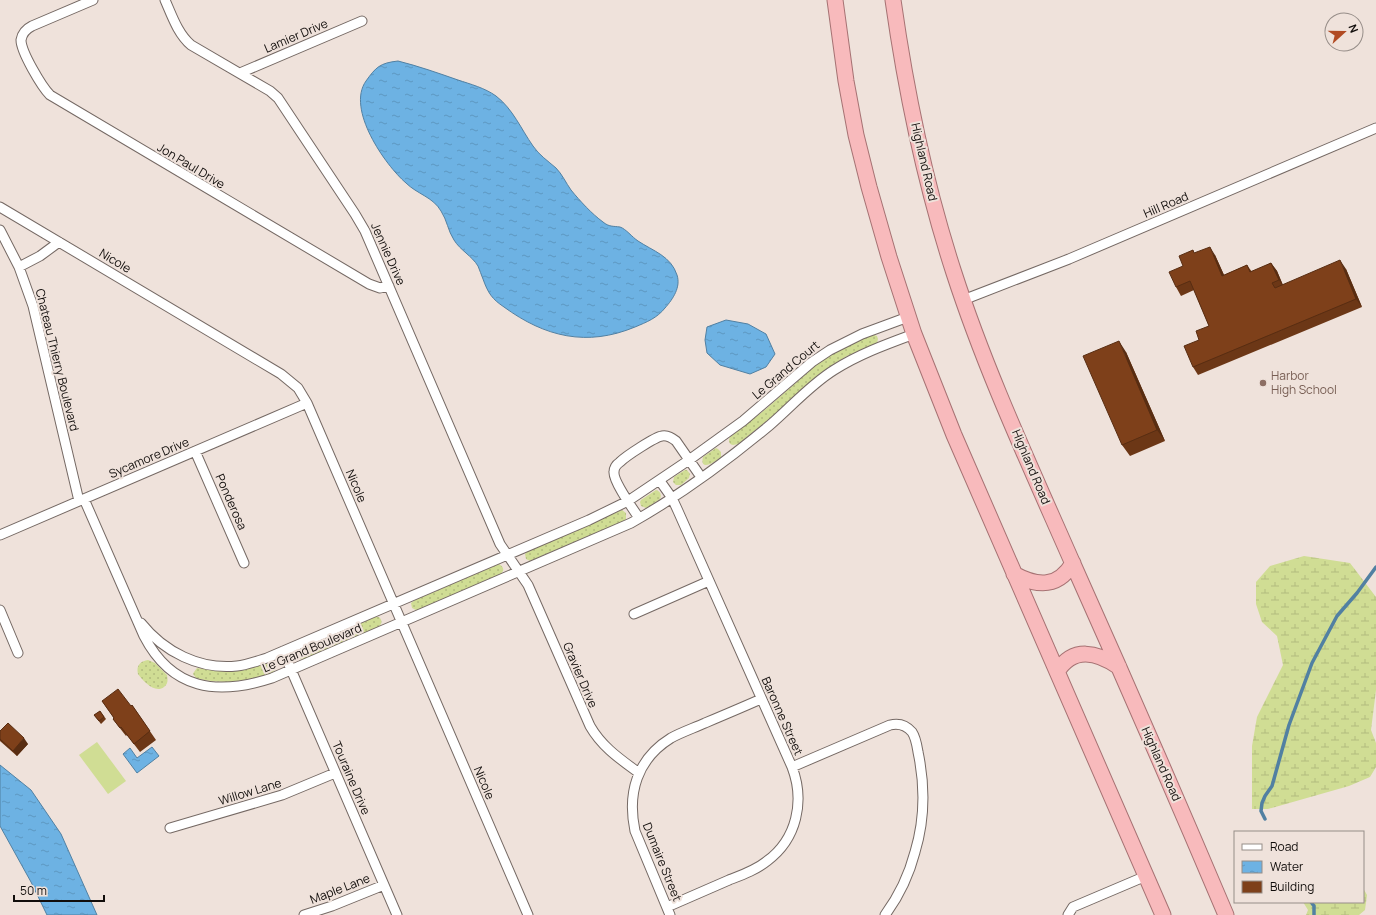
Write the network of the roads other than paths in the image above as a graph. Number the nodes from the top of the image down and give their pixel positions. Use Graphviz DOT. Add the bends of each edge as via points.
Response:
graph roads {
  1 [pos="93,0"];
  2 [pos="165,0"];
  3 [pos="835,0"];
  4 [pos="893,0"];
  5 [pos="362,21"];
  6 [pos="240,73"];
  7 [pos="1376,128"];
  8 [pos="0,207"];
  9 [pos="0,230"];
  10 [pos="59,242"];
  11 [pos="19,267"];
  12 [pos="389,286"];
  13 [pos="963,300"];
  14 [pos="908,317"];
  15 [pos="914,334"];
  16 [pos="307,403"];
  17 [pos="195,451"];
  18 [pos="689,460"];
  19 [pos="701,477"];
  20 [pos="660,481"];
  21 [pos="672,498"];
  22 [pos="81,500"];
  23 [pos="628,501"];
  24 [pos="639,518"];
  25 [pos="0,535"];
  26 [pos="507,555"];
  27 [pos="244,563"];
  28 [pos="1073,563"];
  29 [pos="519,572"];
  30 [pos="1014,574"];
  31 [pos="709,581"];
  32 [pos="393,604"];
  33 [pos="0,610"];
  34 [pos="634,614"];
  35 [pos="136,615"];
  36 [pos="402,623"];
  37 [pos="283,651"];
  38 [pos="18,653"];
  39 [pos="1118,667"];
  40 [pos="291,670"];
  41 [pos="1058,672"];
  42 [pos="761,699"];
  43 [pos="792,767"];
  44 [pos="335,773"];
  45 [pos="639,773"];
  46 [pos="170,828"];
  47 [pos="1146,876"];
  48 [pos="384,885"];
  49 [pos="669,911"];
  50 [pos="304,915"];
  51 [pos="396,915"];
  52 [pos="528,915"];
  53 [pos="885,915"];
  54 [pos="1068,915"];
  55 [pos="1163,915"];
  56 [pos="1226,915"];
  1 -- 12 [label="street, Jon Paul Drive" via="28,28 22,37 23,48 43,87 54,98 369,284 380,288"];
  2 -- 6 [label="street, Jennie Drive" via="187,41"];
  3 -- 14 [label="highway" via="856,134"];
  4 -- 13 [label="highway, Highland Road" via="908,92 927,180"];
  5 -- 6 [label="street, Lamier Drive"];
  6 -- 12 [label="street, Jennie Drive" via="274,94 281,102 361,223"];
  7 -- 13 [label="street, Hill Road" via="1069,259"];
  8 -- 10 [label="street, Nicole"];
  9 -- 11 [label="street, Chateau Thierry Boulevard"];
  10 -- 11 [label="street"];
  10 -- 16 [label="street, Nicole" via="281,374 298,388"];
  11 -- 22 [label="street, Chateau Thierry Boulevard" via="36,317"];
  12 -- 26 [label="street, Jennie Drive"];
  13 -- 28 [label="highway, Highland Road" via="1001,398"];
  14 -- 15 [label="highway"];
  14 -- 18 [label="street, Le Grand Court" via="850,339 820,355 758,409"];
  15 -- 19 [label="street" via="833,370 756,437"];
  15 -- 30 [label="highway"];
  16 -- 17 [label="street, Sycamore Drive"];
  16 -- 32 [label="street, Nicole"];
  17 -- 22 [label="street, Sycamore Drive"];
  17 -- 27 [label="street, Ponderosa"];
  18 -- 19 [label="street"];
  18 -- 20 [label="street, Le Grand Court"];
  18 -- 23 [label="street" via="674,440 664,436 622,460 616,466 614,475"];
  19 -- 21 [label="street"];
  20 -- 21 [label="street, Baronne Street"];
  20 -- 23 [label="street, Le Grand Court"];
  21 -- 24 [label="street"];
  21 -- 31 [label="street, Baronne Street"];
  22 -- 25 [label="street, Sycamore Drive"];
  22 -- 35 [label="street, Le Grand Boulevard"];
  23 -- 24 [label="street"];
  23 -- 26 [label="street, Le Grand Court"];
  24 -- 29 [label="street" via="613,532"];
  26 -- 29 [label="street, Jennie Drive"];
  26 -- 32 [label="street, Le Grand Boulevard"];
  28 -- 30 [label="highway" via="1058,580 1050,582 1032,582"];
  28 -- 39 [label="highway, Highland Road"];
  29 -- 36 [label="street, Le Grand Boulevard"];
  29 -- 45 [label="street, Gravier Drive" via="528,585 594,734 608,750"];
  30 -- 41 [label="highway"];
  31 -- 34 [label="street"];
  31 -- 42 [label="street, Baronne Street"];
  32 -- 36 [label="street, Nicole"];
  32 -- 37 [label="street, Le Grand Boulevard"];
  33 -- 38 [label="street"];
  35 -- 37 [label="street, Le Grand Boulevard" via="166,647 176,654 199,662 216,666 237,666"];
  35 -- 40 [label="street, Le Grand Boulevard" via="144,636 159,660 170,670 194,683 237,686 262,682"];
  36 -- 40 [label="street, Le Grand Boulevard"];
  36 -- 52 [label="street, Nicole"];
  37 -- 40 [label="street, Touraine Drive"];
  39 -- 41 [label="highway" via="1099,656 1081,654 1067,660"];
  39 -- 56 [label="highway, Highland Road"];
  40 -- 44 [label="street, Touraine Drive"];
  41 -- 47 [label="highway"];
  42 -- 43 [label="street, Baronne Street"];
  42 -- 45 [label="street, Dumaire Street" via="670,739 653,753"];
  43 -- 49 [label="street, Baronne Street" via="798,793 797,815 792,830 780,849 756,868"];
  43 -- 53 [label="street" via="890,725 901,725 912,733 922,777 920,829 908,874"];
  44 -- 46 [label="street, Willow Lane" via="282,795"];
  44 -- 48 [label="street, Touraine Drive"];
  45 -- 49 [label="street, Dumaire Street" via="632,802 635,831"];
  47 -- 54 [label="street" via="1073,907"];
  47 -- 55 [label="highway"];
  48 -- 50 [label="street, Maple Lane"];
  48 -- 51 [label="street, Touraine Drive"];
}
